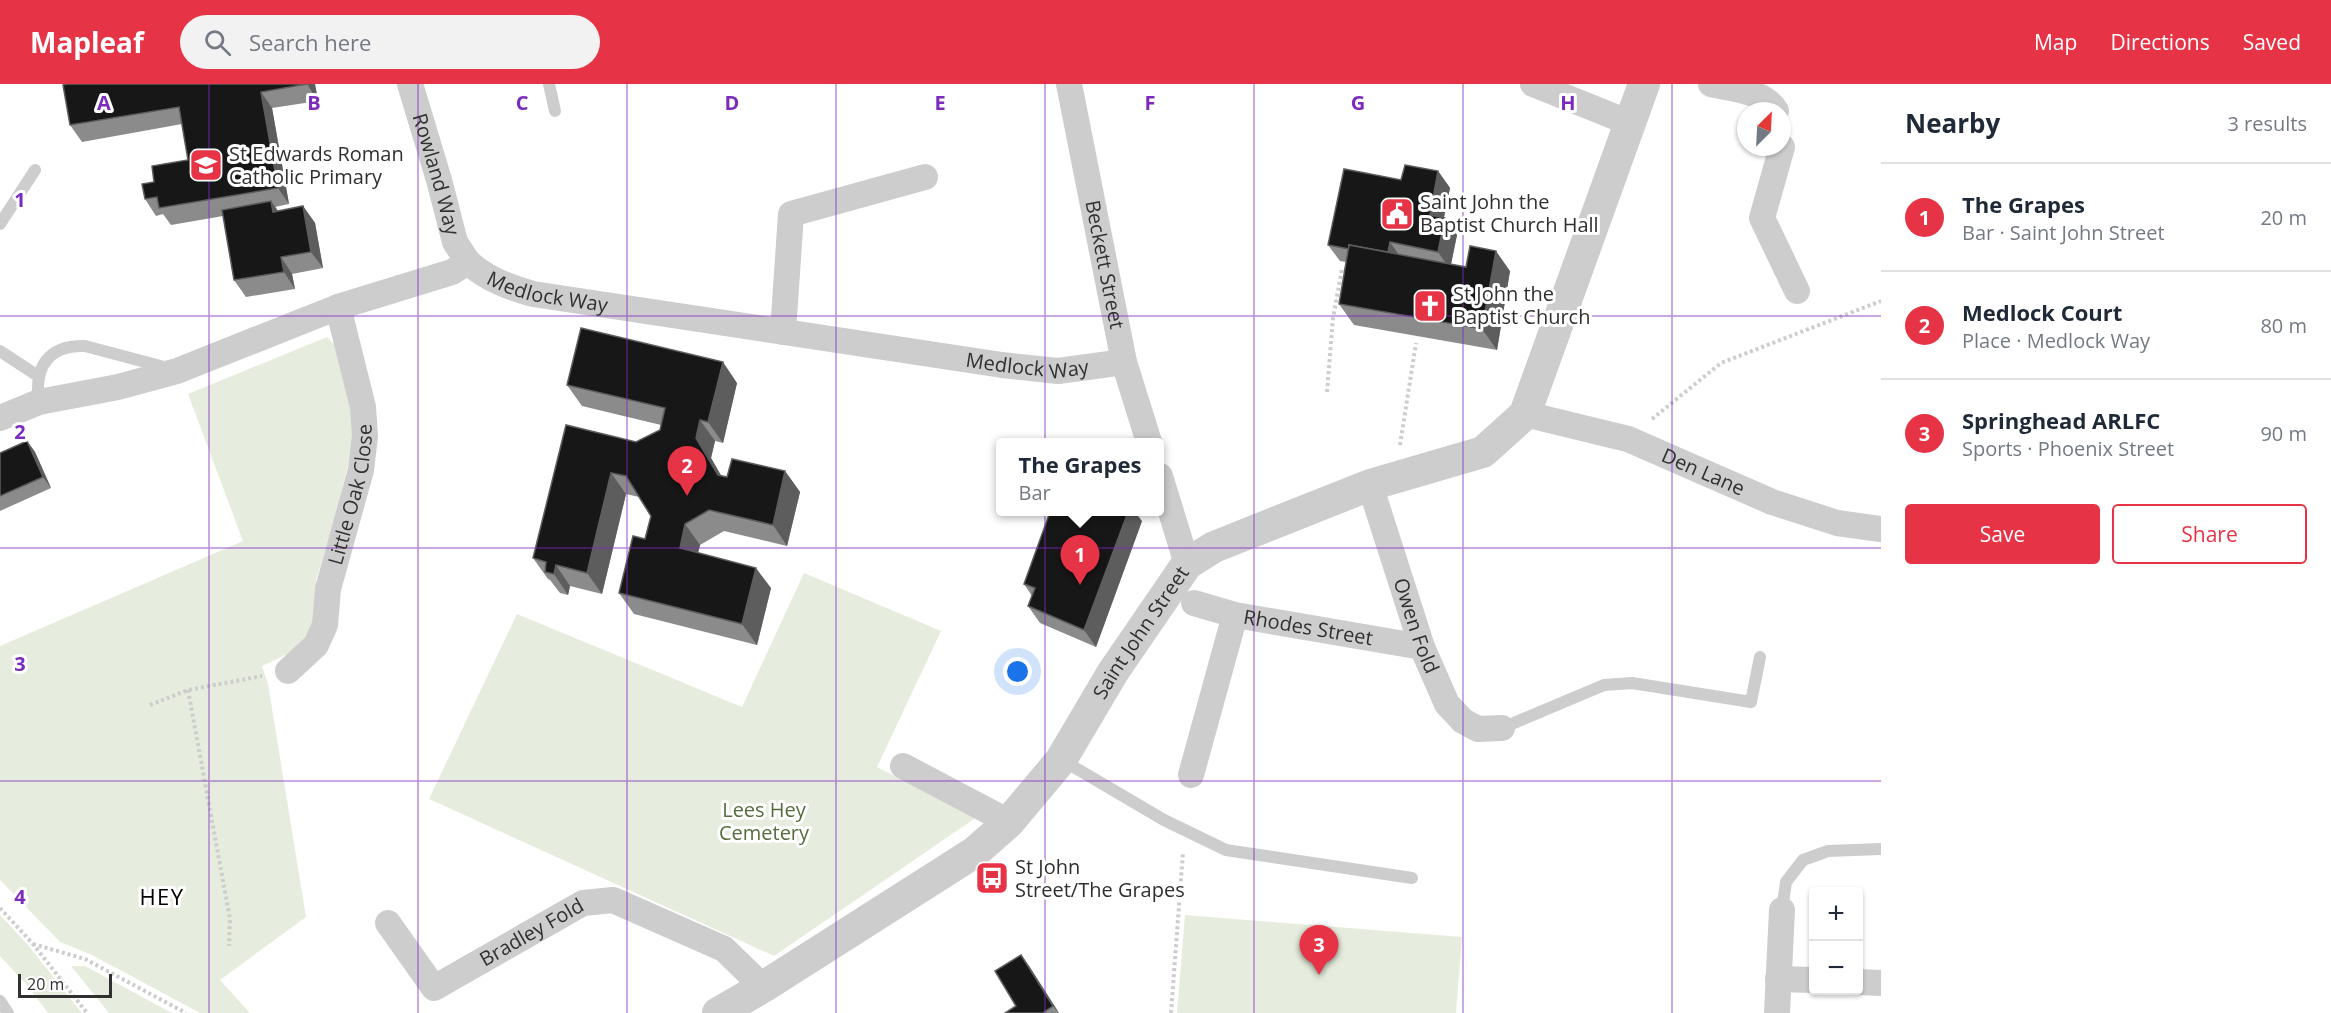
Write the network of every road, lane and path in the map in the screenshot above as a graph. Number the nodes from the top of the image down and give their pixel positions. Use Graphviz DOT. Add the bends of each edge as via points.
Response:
graph roads {
  1 [pos="410,84"];
  2 [pos="549,84"];
  3 [pos="1069,84"];
  4 [pos="1533,84"];
  5 [pos="1644,84"];
  6 [pos="1711,84"];
  7 [pos="1768,102"];
  8 [pos="555,111"];
  9 [pos="1630,123"];
  10 [pos="1779,156"];
  11 [pos="35,170"];
  12 [pos="926,177"];
  13 [pos="0,224"];
  14 [pos="468,262"];
  15 [pos="1352,270"];
  16 [pos="1797,291"];
  17 [pos="1881,302"];
  18 [pos="338,307"];
  19 [pos="783,332"];
  20 [pos="1416,343"];
  21 [pos="0,351"];
  22 [pos="1124,362"];
  23 [pos="177,371"];
  24 [pos="38,376"];
  25 [pos="1327,393"];
  26 [pos="39,402"];
  27 [pos="1525,414"];
  28 [pos="0,418"];
  29 [pos="1148,438"];
  30 [pos="1628,439"];
  31 [pos="1403,475"];
  32 [pos="1370,485"];
  33 [pos="1164,489"];
  34 [pos="1881,529"];
  35 [pos="1187,564"];
  36 [pos="1194,603"];
  37 [pos="1234,615"];
  38 [pos="1422,647"];
  39 [pos="1761,657"];
  40 [pos="288,671"];
  41 [pos="188,690"];
  42 [pos="150,705"];
  43 [pos="1502,728"];
  44 [pos="1061,760"];
  45 [pos="903,766"];
  46 [pos="1191,775"];
  47 [pos="1009,822"];
  48 [pos="1185,830"];
  49 [pos="1881,849"];
  50 [pos="1412,878"];
  51 [pos="0,908"];
  52 [pos="1782,910"];
  53 [pos="388,923"];
  54 [pos="33,944"];
  55 [pos="229,946"];
  56 [pos="1778,979"];
  57 [pos="1809,980"];
  58 [pos="1863,982"];
  59 [pos="1881,983"];
  60 [pos="763,987"];
  61 [pos="0,1002"];
  62 [pos="8,1013"];
  63 [pos="87,1013"];
  64 [pos="186,1013"];
  65 [pos="718,1013"];
  66 [pos="1171,1013"];
  67 [pos="1778,1013"];
  1 -- 14 [label="street, Rowland Way" via="454,242"];
  2 -- 8 [label="lane"];
  3 -- 22 [label="street, Beckett Street"];
  4 -- 9 [label="street"];
  5 -- 9 [label="street"];
  6 -- 7 [label="street" via="1758,95"];
  9 -- 27 [label="street"];
  10 -- 16 [label="street" via="1762,218"];
  11 -- 13 [label="lane"];
  12 -- 19 [label="street" via="791,214"];
  14 -- 18 [label="street, Medlock Way" via="452,272"];
  14 -- 19 [label="street, Medlock Way" via="481,274 533,294"];
  15 -- 25 [label="path" via="1342,269"];
  17 -- 30 [label="path" via="1721,363"];
  18 -- 23 [label="street, Medlock Way"];
  18 -- 40 [label="street, Little Oak Close" via="363,407 361,470 328,588 325,625 316,645"];
  19 -- 22 [label="street, Medlock Way" via="1058,371"];
  20 -- 31 [label="path" via="1399,441"];
  21 -- 24 [label="lane"];
  22 -- 29 [label="street, Beckett Street"];
  23 -- 24 [label="lane" via="72,345 52,355"];
  23 -- 26 [label="street, Medlock Way"];
  24 -- 26 [label="lane"];
  26 -- 28 [label="street, Medlock Way"];
  27 -- 30 [label="street, Den Lane"];
  27 -- 31 [label="street, Saint John Street" via="1483,453"];
  30 -- 34 [label="street, Den Lane" via="1772,502 1837,523"];
  31 -- 32 [label="street, Saint John Street"];
  32 -- 35 [label="street, Saint John Street" via="1214,547"];
  32 -- 38 [label="street, Owen Fold"];
  33 -- 35 [label="street"];
  35 -- 44 [label="street, Saint John Street" via="1113,672"];
  36 -- 37 [label="street, Rhodes Street"];
  37 -- 38 [label="street, Rhodes Street"];
  37 -- 46 [label="street"];
  38 -- 43 [label="street, Owen Fold" via="1448,704 1463,721 1478,729"];
  39 -- 43 [label="lane" via="1751,702 1632,683 1604,685"];
  40 -- 41 [label="path"];
  41 -- 42 [label="path"];
  41 -- 55 [label="path" via="230,919"];
  44 -- 47 [label="street, Saint John Street"];
  44 -- 48 [label="lane"];
  45 -- 47 [label="street"];
  47 -- 60 [label="street, Saint John Street" via="975,852"];
  48 -- 50 [label="lane" via="1226,850"];
  48 -- 66 [label="path"];
  49 -- 52 [label="lane" via="1828,851 1803,860 1786,882"];
  51 -- 54 [label="path"];
  52 -- 56 [label="street"];
  53 -- 60 [label="street, Bradley Fold" via="434,988 583,903 613,900 724,949"];
  54 -- 63 [label="path"];
  54 -- 64 [label="path" via="85,959"];
  56 -- 57 [label="street"];
  56 -- 67 [label="street"];
  58 -- 59 [label="street"];
  60 -- 65 [label="street, Saint John Street"];
  61 -- 62 [label="lane"];
}
